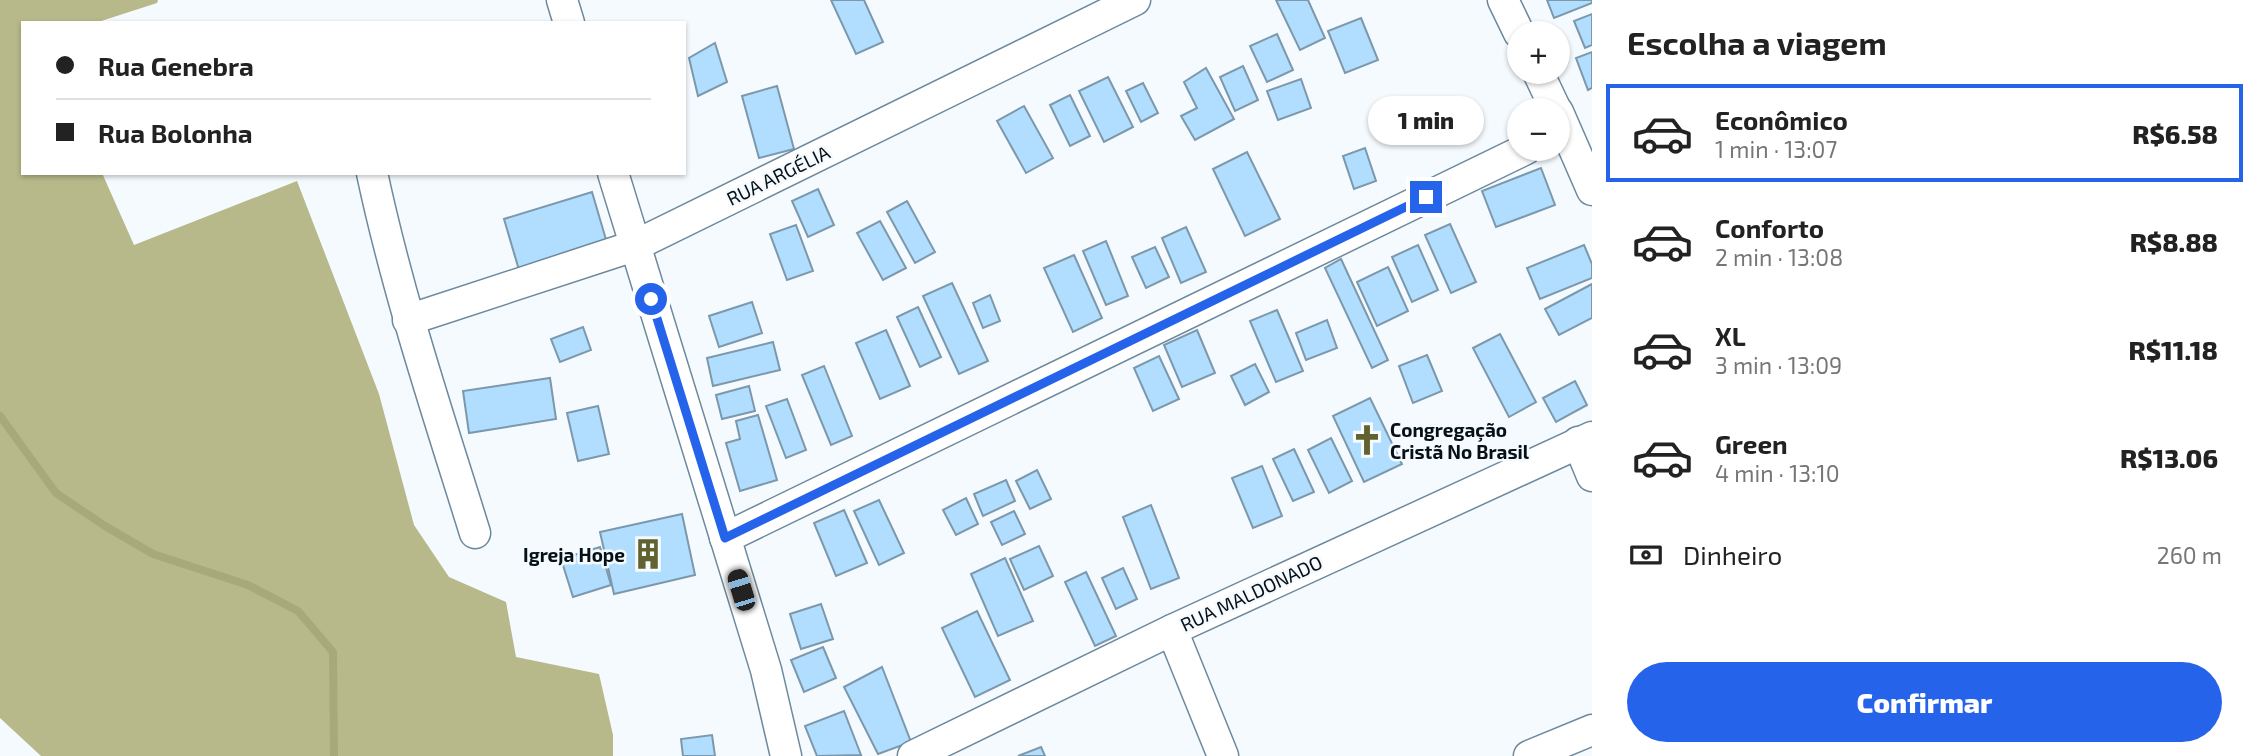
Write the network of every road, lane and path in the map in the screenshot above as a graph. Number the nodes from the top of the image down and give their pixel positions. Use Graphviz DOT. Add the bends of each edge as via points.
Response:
graph roads {
  1 [pos="562,0"];
  2 [pos="1135,0"];
  3 [pos="1503,0"];
  4 [pos="568,21"];
  5 [pos="1513,21"];
  6 [pos="1570,144"];
  7 [pos="1507,158"];
  8 [pos="372,175"];
  9 [pos="614,175"];
  10 [pos="1592,190"];
  11 [pos="634,246"];
  12 [pos="408,320"];
  13 [pos="1585,440"];
  14 [pos="1592,476"];
  15 [pos="475,533"];
  16 [pos="725,538"];
  17 [pos="1172,630"];
  18 [pos="1592,730"];
  19 [pos="786,756"];
  20 [pos="913,756"];
  21 [pos="1223,756"];
  22 [pos="1529,756"];
  1 -- 4 [label="street"];
  2 -- 11 [label="street, RUA ARGÉLIA"];
  3 -- 5 [label="street"];
  6 -- 10 [label="street"];
  7 -- 16 [label="street"];
  8 -- 12 [label="street"];
  9 -- 11 [label="street"];
  11 -- 12 [label="street, RUA ARGÉLIA"];
  11 -- 16 [label="street"];
  12 -- 15 [label="street"];
  13 -- 14 [label="street"];
  13 -- 17 [label="street, RUA MALDONADO"];
  16 -- 19 [label="street"];
  17 -- 20 [label="street, RUA MALDONADO"];
  17 -- 21 [label="street"];
  18 -- 22 [label="street"];
}
